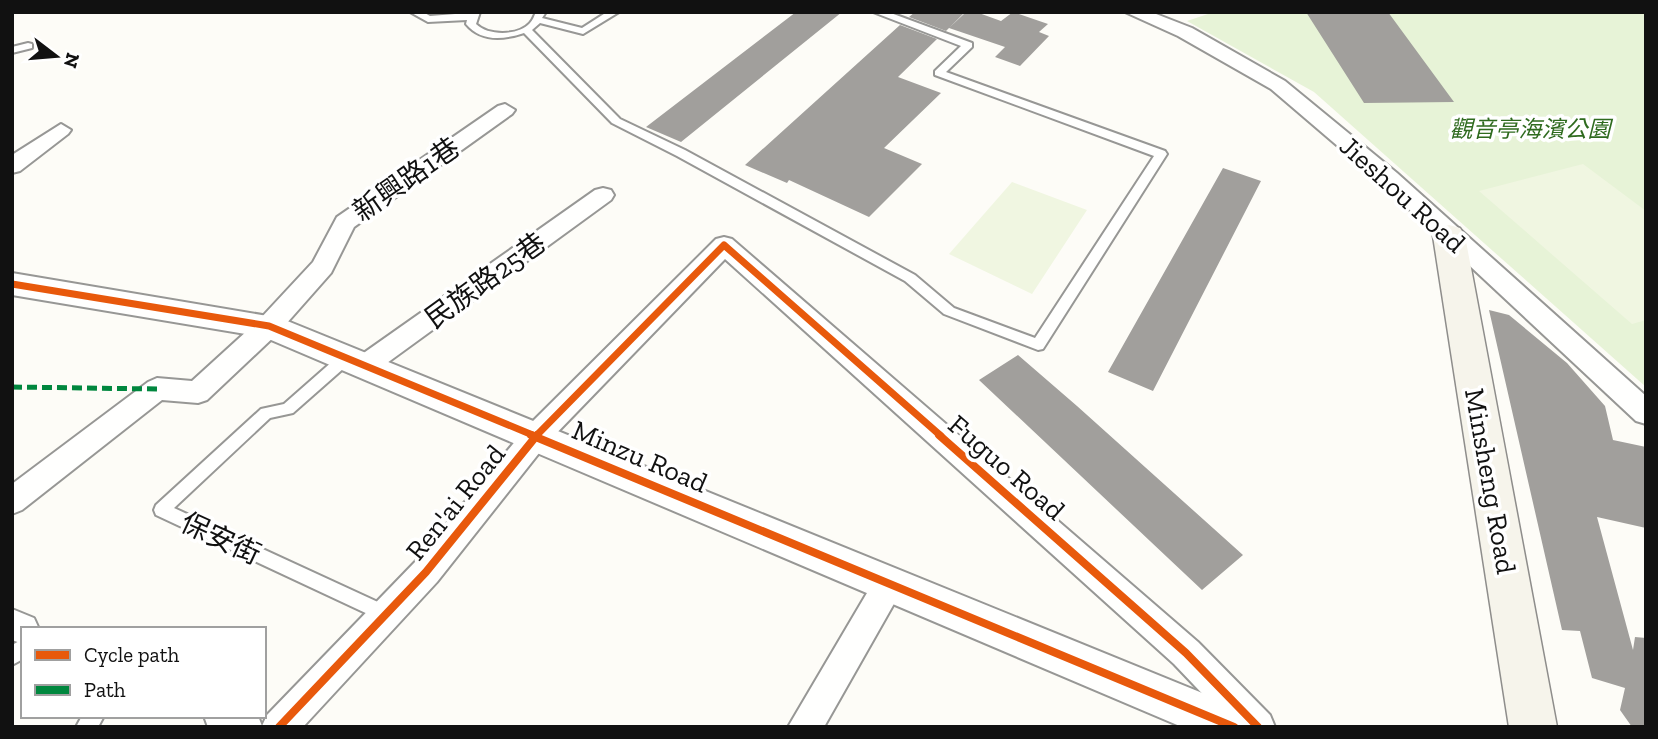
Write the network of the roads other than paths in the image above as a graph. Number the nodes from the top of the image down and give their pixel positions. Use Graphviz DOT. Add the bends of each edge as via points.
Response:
graph roads {
  1 [pos="415,12"];
  2 [pos="614,12"];
  3 [pos="878,12"];
  4 [pos="1134,12"];
  5 [pos="473,15"];
  6 [pos="540,16"];
  7 [pos="526,30"];
  8 [pos="28,46"];
  9 [pos="12,50"];
  10 [pos="505,110"];
  11 [pos="61,130"];
  12 [pos="12,166"];
  13 [pos="603,195"];
  14 [pos="1448,236"];
  15 [pos="724,245"];
  16 [pos="12,284"];
  17 [pos="269,326"];
  18 [pos="357,361"];
  19 [pos="1646,413"];
  20 [pos="537,435"];
  21 [pos="12,501"];
  22 [pos="888,586"];
  23 [pos="387,615"];
  24 [pos="225,718"];
  25 [pos="245,727"];
  26 [pos="279,727"];
  27 [pos="804,727"];
  28 [pos="1234,727"];
  29 [pos="1258,727"];
  30 [pos="1533,727"];
  1 -- 5 [label="lane" via="428,19"];
  2 -- 6 [label="lane" via="583,31"];
  3 -- 7 [label="lane" via="968,46 939,73 1161,154 1038,345 949,311 910,278 616,121"];
  4 -- 14 [label="street, Jieshou Road" via="1185,33 1278,85 1389,178"];
  5 -- 7 [label="lane" via="471,23 482,33 503,36"];
  6 -- 7 [label="lane"];
  8 -- 9 [label="lane"];
  10 -- 17 [label="street, 新興路1巷" via="345,222 323,267"];
  11 -- 12 [label="street"];
  13 -- 18 [label="street, 民族路25巷"];
  14 -- 19 [label="street, Jieshou Road"];
  14 -- 30 [label="main road, Minsheng Road"];
  15 -- 20 [label="street, Ren'ai Road"];
  15 -- 29 [label="street, Fuguo Road" via="1186,653"];
  16 -- 17 [label="street, Minzu Road"];
  17 -- 18 [label="street, Minzu Road"];
  17 -- 21 [label="street, 新興路1巷" via="198,392 157,389"];
  18 -- 20 [label="street, Minzu Road"];
  18 -- 23 [label="lane, 保安街" via="288,409 266,413 162,510"];
  20 -- 22 [label="street, Minzu Road"];
  20 -- 23 [label="street, Ren'ai Road"];
  22 -- 27 [label="street"];
  22 -- 28 [label="street, Minzu Road"];
  23 -- 26 [label="street, Ren'ai Road"];
  24 -- 25 [label="street"];
}
